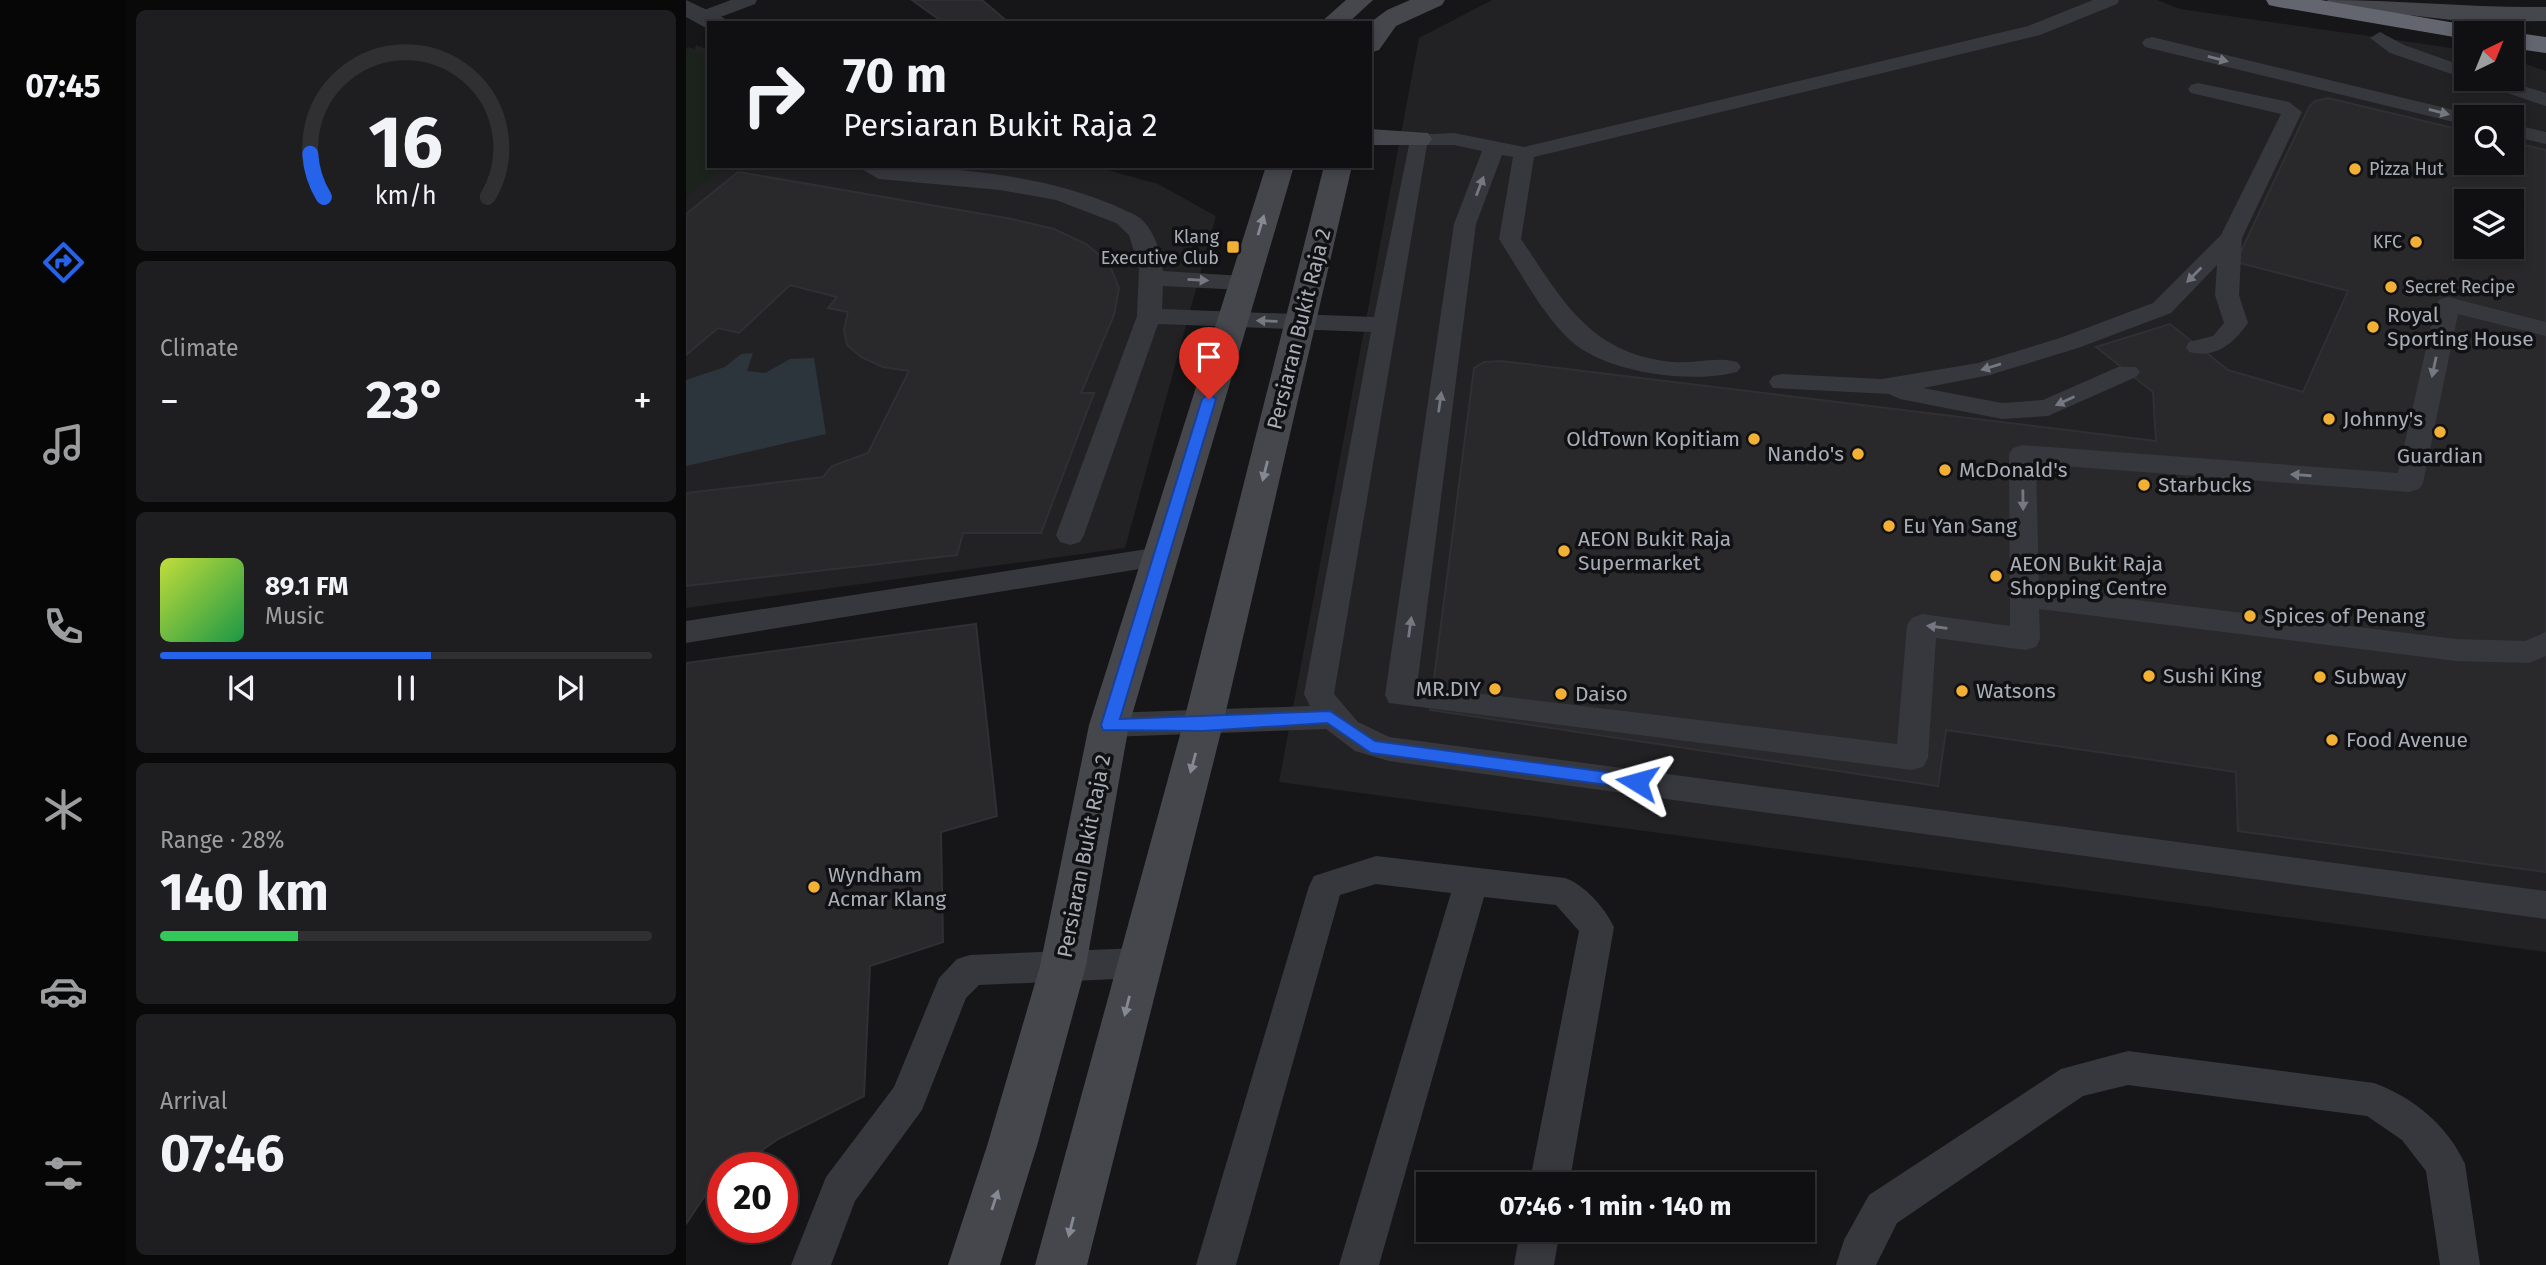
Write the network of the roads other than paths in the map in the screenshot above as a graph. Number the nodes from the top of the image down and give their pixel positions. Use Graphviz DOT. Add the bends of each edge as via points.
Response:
graph roads {
  1 [pos="748,0"];
  2 [pos="1361,0"];
  3 [pos="1433,0"];
  4 [pos="2110,0"];
  5 [pos="2278,0"];
  6 [pos="2339,0"];
  7 [pos="2546,14"];
  8 [pos="702,15"];
  9 [pos="1335,21"];
  10 [pos="2454,30"];
  11 [pos="2380,38"];
  12 [pos="1372,40"];
  13 [pos="2524,42"];
  14 [pos="2152,43"];
  15 [pos="2546,45"];
  16 [pos="2454,70"];
  17 [pos="2198,89"];
  18 [pos="2518,91"];
  19 [pos="2546,100"];
  20 [pos="2454,116"];
  21 [pos="2524,133"];
  22 [pos="1372,136"];
  23 [pos="2546,138"];
  24 [pos="1418,139"];
  25 [pos="1494,148"];
  26 [pos="1524,153"];
  27 [pos="871,168"];
  28 [pos="1279,168"];
  29 [pos="1338,168"];
  30 [pos="2231,238"];
  31 [pos="1153,278"];
  32 [pos="1238,301"];
  33 [pos="1149,316"];
  34 [pos="1301,322"];
  35 [pos="1385,325"];
  36 [pos="2546,329"];
  37 [pos="2198,347"];
  38 [pos="1728,367"];
  39 [pos="2127,372"];
  40 [pos="1782,382"];
  41 [pos="1882,387"];
  42 [pos="1070,535"];
  43 [pos="1160,557"];
  44 [pos="2025,597"];
  45 [pos="686,632"];
  46 [pos="2546,643"];
  47 [pos="1330,717"];
  48 [pos="1203,724"];
  49 [pos="1109,725"];
  50 [pos="1471,883"];
  51 [pos="2546,905"];
  52 [pos="1139,963"];
  53 [pos="1063,966"];
  54 [pos="1551,1172"];
  55 [pos="1538,1242"];
  56 [pos="811,1265"];
  57 [pos="974,1265"];
  58 [pos="1061,1265"];
  59 [pos="1216,1265"];
  60 [pos="1359,1265"];
  61 [pos="1534,1265"];
  62 [pos="1856,1265"];
  63 [pos="2460,1265"];
  1 -- 8 [label="lane"];
  2 -- 9 [label="street"];
  3 -- 12 [label="street" via="1395,14"];
  4 -- 26 [label="lane" via="2033,31"];
  5 -- 10 [label="highway"];
  6 -- 7 [label="street" via="2469,15"];
  11 -- 16 [label="lane" via="2397,50"];
  13 -- 15 [label="highway"];
  14 -- 20 [label="lane, one-way"];
  17 -- 30 [label="lane" via="2292,112"];
  18 -- 19 [label="lane"];
  21 -- 23 [label="lane"];
  22 -- 24 [label="street"];
  24 -- 25 [label="lane" via="1454,139"];
  24 -- 35 [label="lane"];
  25 -- 26 [label="lane"];
  44 -- 25 [label="lane, one-way" via="2025,639 1922,625 1912,758 1400,695 1465,224"];
  26 -- 38 [label="lane" via="1510,239 1554,306 1581,337 1622,358 1673,370"];
  27 -- 31 [label="lane" via="1048,191 1092,202 1133,223 1149,256"];
  32 -- 28 [label="street, Persiaran Bukit Raja 2, one-way"];
  29 -- 34 [label="street, Persiaran Bukit Raja 2"];
  30 -- 37 [label="lane" via="2227,295 2236,323 2222,341"];
  30 -- 41 [label="lane, one-way" via="2162,308 1981,370"];
  31 -- 32 [label="lane, one-way"];
  31 -- 33 [label="lane"];
  32 -- 33 [label="lane"];
  34 -- 32 [label="lane, one-way"];
  32 -- 43 [label="street, Persiaran Bukit Raja 2"];
  33 -- 42 [label="lane"];
  34 -- 35 [label="lane"];
  34 -- 48 [label="street, Persiaran Bukit Raja 2, one-way"];
  35 -- 47 [label="lane" via="1320,694"];
  36 -- 44 [label="lane, one-way" via="2448,304 2409,483 2022,454"];
  39 -- 41 [label="lane, one-way" via="2048,408 2002,411"];
  40 -- 41 [label="lane"];
  43 -- 45 [label="lane"];
  43 -- 49 [label="street, Persiaran Bukit Raja 2"];
  44 -- 46 [label="lane" via="2456,650 2529,652"];
  47 -- 48 [label="lane"];
  47 -- 51 [label="lane" via="1371,747 1389,750"];
  48 -- 49 [label="lane"];
  48 -- 52 [label="street, Persiaran Bukit Raja 2, one-way"];
  49 -- 53 [label="street, Persiaran Bukit Raja 2"];
  50 -- 54 [label="lane" via="1565,892 1597,927"];
  50 -- 59 [label="lane" via="1376,870 1326,886"];
  50 -- 60 [label="lane"];
  52 -- 53 [label="lane"];
  52 -- 58 [label="street, Persiaran Bukit Raja 2, one-way"];
  53 -- 56 [label="lane" via="970,970 952,989 909,1098 840,1190"];
  57 -- 53 [label="street, Persiaran Bukit Raja 2, one-way"];
  55 -- 61 [label="lane"];
  62 -- 63 [label="lane" via="1857,1254 1883,1209 2074,1080 2128,1068 2374,1100 2416,1127 2445,1164"];
}
